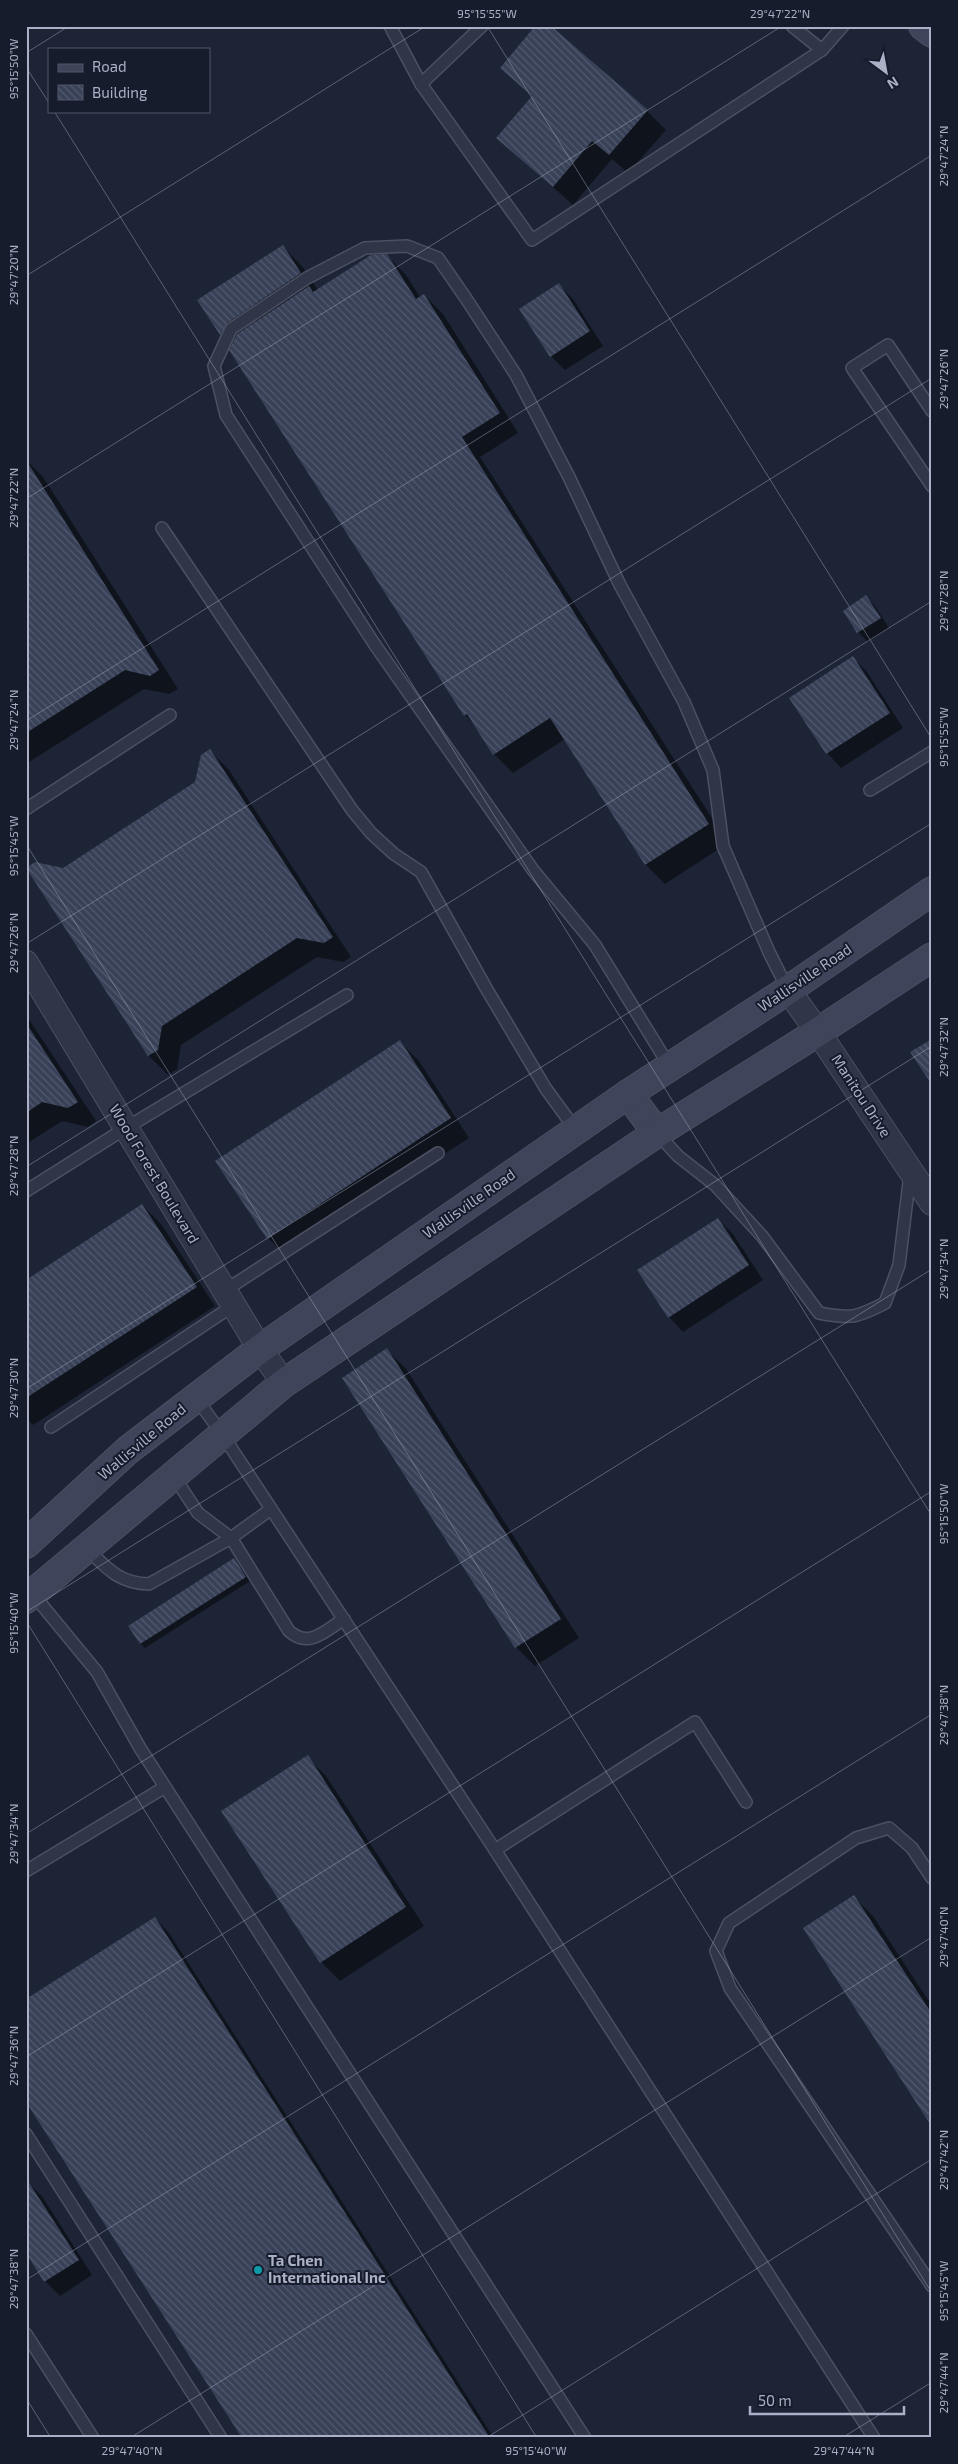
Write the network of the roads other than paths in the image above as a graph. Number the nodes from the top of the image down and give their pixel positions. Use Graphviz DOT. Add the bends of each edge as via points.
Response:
graph roads {
  1 [pos="390,26"];
  2 [pos="482,26"];
  3 [pos="792,26"];
  4 [pos="843,26"];
  5 [pos="923,26"];
  6 [pos="932,34"];
  7 [pos="822,50"];
  8 [pos="421,84"];
  9 [pos="932,411"];
  10 [pos="932,486"];
  11 [pos="162,528"];
  12 [pos="170,715"];
  13 [pos="932,752"];
  14 [pos="870,790"];
  15 [pos="26,809"];
  16 [pos="932,891"];
  17 [pos="932,957"];
  18 [pos="26,963"];
  19 [pos="788,990"];
  20 [pos="347,995"];
  21 [pos="818,1032"];
  22 [pos="670,1067"];
  23 [pos="628,1094"];
  24 [pos="126,1128"];
  25 [pos="576,1130"];
  26 [pos="657,1133"];
  27 [pos="438,1154"];
  28 [pos="910,1171"];
  29 [pos="26,1191"];
  30 [pos="932,1203"];
  31 [pos="229,1298"];
  32 [pos="260,1348"];
  33 [pos="284,1384"];
  34 [pos="196,1398"];
  35 [pos="51,1426"];
  36 [pos="222,1434"];
  37 [pos="173,1475"];
  38 [pos="271,1509"];
  39 [pos="231,1538"];
  40 [pos="26,1544"];
  41 [pos="86,1548"];
  42 [pos="28,1592"];
  43 [pos="344,1619"];
  44 [pos="165,1787"];
  45 [pos="746,1802"];
  46 [pos="495,1850"];
  47 [pos="26,1871"];
  48 [pos="932,1878"];
  49 [pos="26,2134"];
  50 [pos="932,2286"];
  51 [pos="26,2334"];
  52 [pos="93,2438"];
  53 [pos="221,2438"];
  54 [pos="585,2438"];
  55 [pos="874,2438"];
  1 -- 8 [label="lane"];
  2 -- 8 [label="lane"];
  3 -- 7 [label="lane"];
  4 -- 7 [label="lane"];
  5 -- 6 [label="main road"];
  7 -- 8 [label="lane" via="532,240"];
  9 -- 10 [label="lane" via="888,345 852,368"];
  11 -- 25 [label="lane" via="352,810 394,854 421,872 546,1089"];
  12 -- 15 [label="lane"];
  13 -- 14 [label="lane"];
  16 -- 19 [label="main road, Wallisville Road"];
  17 -- 21 [label="main road"];
  18 -- 24 [label="street, Wood Forest Boulevard"];
  19 -- 21 [label="street, Manitou Drive"];
  19 -- 22 [label="main road, Wallisville Road"];
  19 -- 22 [label="lane" via="723,846 713,770 684,702 620,585 516,375 465,296 438,258 407,246 364,248 308,278 231,329 214,366 226,415 375,645 533,870 595,945"];
  20 -- 24 [label="lane"];
  21 -- 26 [label="main road"];
  21 -- 28 [label="street, Manitou Drive"];
  22 -- 23 [label="main road, Wallisville Road"];
  23 -- 25 [label="main road, Wallisville Road"];
  23 -- 26 [label="main road"];
  24 -- 29 [label="lane"];
  24 -- 31 [label="street, Wood Forest Boulevard"];
  25 -- 32 [label="main road, Wallisville Road"];
  26 -- 28 [label="lane" via="678,1156 715,1185 762,1236 818,1313 840,1317 859,1316 885,1303 899,1265"];
  26 -- 33 [label="main road"];
  27 -- 31 [label="lane"];
  28 -- 30 [label="street, Manitou Drive"];
  31 -- 32 [label="street, Wood Forest Boulevard"];
  31 -- 35 [label="lane"];
  32 -- 33 [label="street, Wood Forest Boulevard"];
  32 -- 34 [label="main road, Wallisville Road"];
  33 -- 36 [label="main road"];
  34 -- 36 [label="lane"];
  34 -- 40 [label="main road, Wallisville Road" via="128,1450"];
  36 -- 37 [label="main road"];
  36 -- 38 [label="lane"];
  37 -- 39 [label="lane" via="198,1513"];
  37 -- 41 [label="main road"];
  38 -- 39 [label="lane"];
  38 -- 43 [label="lane"];
  39 -- 41 [label="lane" via="149,1584 134,1583 114,1575"];
  39 -- 43 [label="lane" via="289,1631 298,1639 310,1640"];
  41 -- 42 [label="main road"];
  42 -- 44 [label="lane" via="97,1672"];
  43 -- 46 [label="lane"];
  44 -- 47 [label="lane"];
  44 -- 54 [label="lane"];
  45 -- 46 [label="lane" via="695,1722"];
  46 -- 55 [label="lane"];
  48 -- 50 [label="lane" via="912,1848 889,1828 856,1838 728,1923 716,1950 730,1988"];
  49 -- 53 [label="lane"];
  51 -- 52 [label="lane"];
}
